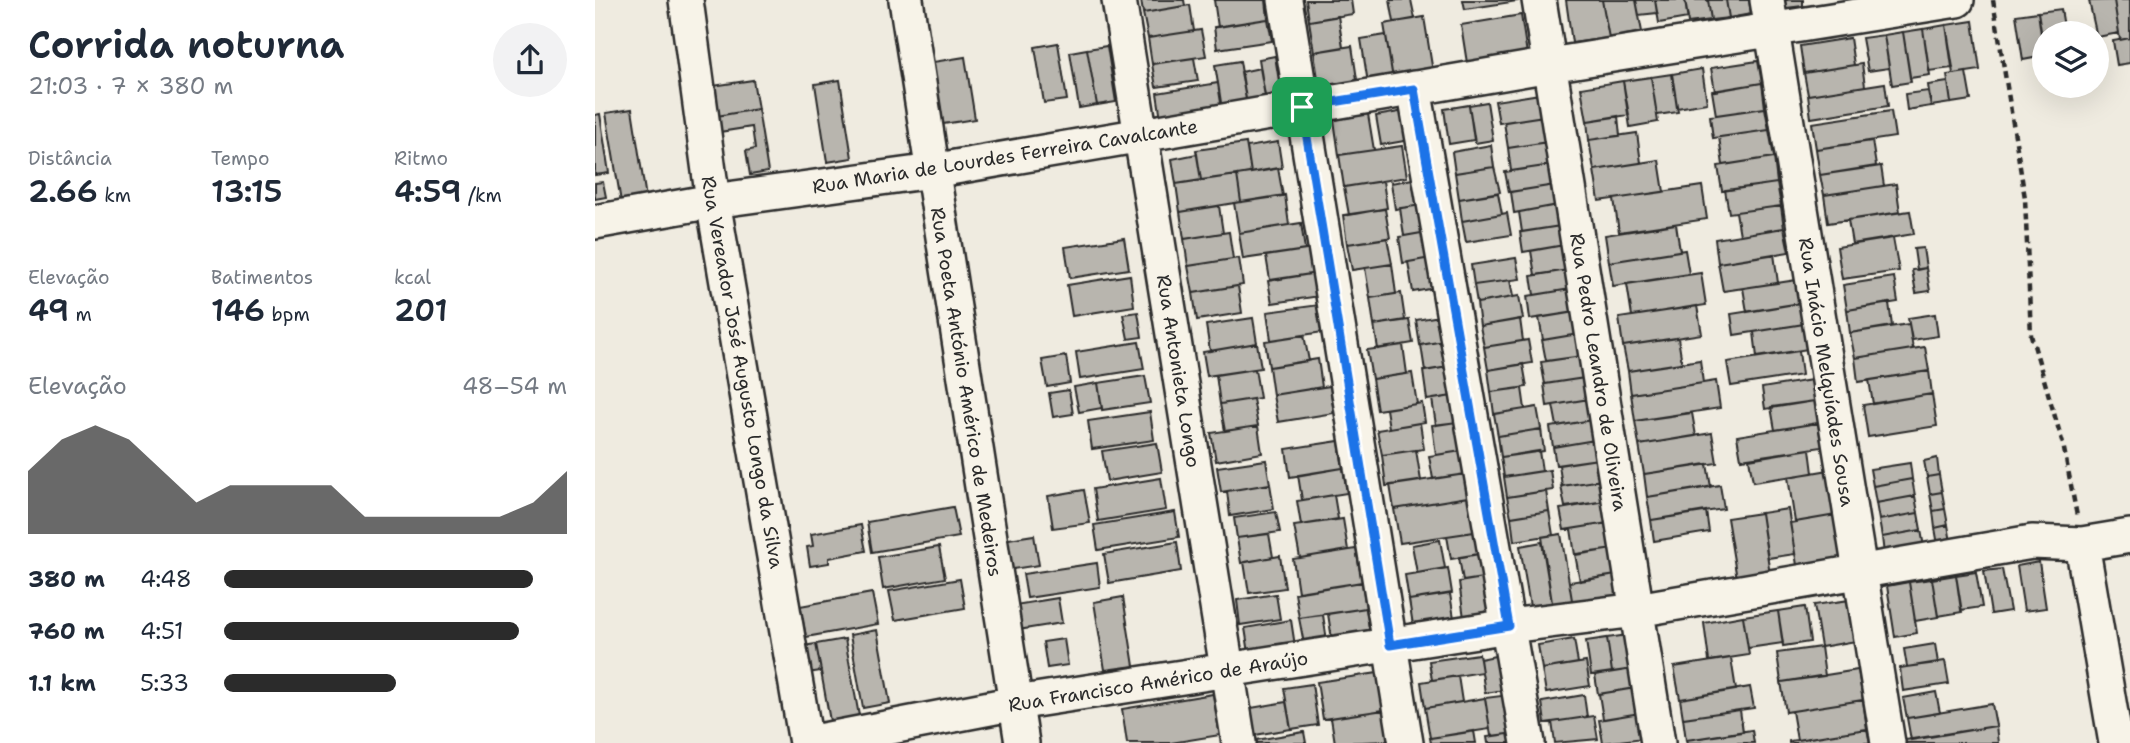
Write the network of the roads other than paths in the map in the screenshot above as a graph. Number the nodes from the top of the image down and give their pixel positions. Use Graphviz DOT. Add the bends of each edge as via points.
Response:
graph roads {
  1 [pos="686,0"];
  2 [pos="906,0"];
  3 [pos="1119,0"];
  4 [pos="1285,0"];
  5 [pos="1539,0"];
  6 [pos="1957,0"];
  7 [pos="1769,14"];
  8 [pos="1550,65"];
  9 [pos="1414,89"];
  10 [pos="1302,107"];
  11 [pos="1141,134"];
  12 [pos="932,171"];
  13 [pos="713,201"];
  14 [pos="595,222"];
  15 [pos="2130,536"];
  16 [pos="2082,544"];
  17 [pos="1859,572"];
  18 [pos="1637,610"];
  19 [pos="1509,626"];
  20 [pos="1390,645"];
  21 [pos="1227,669"];
  22 [pos="1016,703"];
  23 [pos="807,743"];
  24 [pos="1022,743"];
  25 [pos="1239,743"];
  26 [pos="1406,743"];
  27 [pos="1528,743"];
  28 [pos="1658,743"];
  29 [pos="1888,743"];
  30 [pos="2116,743"];
  1 -- 13 [label="street, Rua Vereador José Augusto Longo da Silva"];
  2 -- 12 [label="street, Rua Poeta António Américo de Medeiros"];
  3 -- 11 [label="street, Rua Antonieta Longo"];
  4 -- 10 [label="street"];
  5 -- 8 [label="street, Rua Pedro Leandro de Oliveira"];
  6 -- 7 [label="street, Rua Maria de Lourdes Ferreira Cavalcante"];
  7 -- 8 [label="street, Rua Maria de Lourdes Ferreira Cavalcante"];
  7 -- 17 [label="street, Rua Inácio Melquíades Sousa"];
  8 -- 9 [label="street, Rua Maria de Lourdes Ferreira Cavalcante"];
  8 -- 18 [label="street, Rua Pedro Leandro de Oliveira"];
  9 -- 10 [label="street, Rua Maria de Lourdes Ferreira Cavalcante"];
  9 -- 19 [label="street"];
  10 -- 11 [label="street, Rua Maria de Lourdes Ferreira Cavalcante"];
  10 -- 20 [label="street"];
  11 -- 12 [label="street, Rua Maria de Lourdes Ferreira Cavalcante"];
  11 -- 21 [label="street, Rua Antonieta Longo"];
  12 -- 13 [label="street, Rua Maria de Lourdes Ferreira Cavalcante"];
  12 -- 22 [label="street, Rua Poeta António Américo de Medeiros"];
  13 -- 14 [label="street, Rua Maria de Lourdes Ferreira Cavalcante"];
  13 -- 23 [label="street, Rua Vereador José Augusto Longo da Silva"];
  15 -- 16 [label="street, Rua Francisco Américo de Araújo"];
  16 -- 17 [label="street, Rua Francisco Américo de Araújo" via="2032,542"];
  16 -- 30 [label="street"];
  17 -- 18 [label="street, Rua Francisco Américo de Araújo"];
  17 -- 29 [label="street, Rua Inácio Melquíades Sousa"];
  18 -- 19 [label="street, Rua Francisco Américo de Araújo"];
  18 -- 28 [label="street, Rua Pedro Leandro de Oliveira"];
  19 -- 20 [label="street, Rua Francisco Américo de Araújo"];
  19 -- 27 [label="street"];
  20 -- 21 [label="street, Rua Francisco Américo de Araújo"];
  20 -- 26 [label="street"];
  21 -- 22 [label="street, Rua Francisco Américo de Araújo"];
  21 -- 25 [label="street, Rua Antonieta Longo"];
  22 -- 23 [label="street, Rua Francisco Américo de Araújo"];
  22 -- 24 [label="street, Rua Poeta António Américo de Medeiros"];
}
